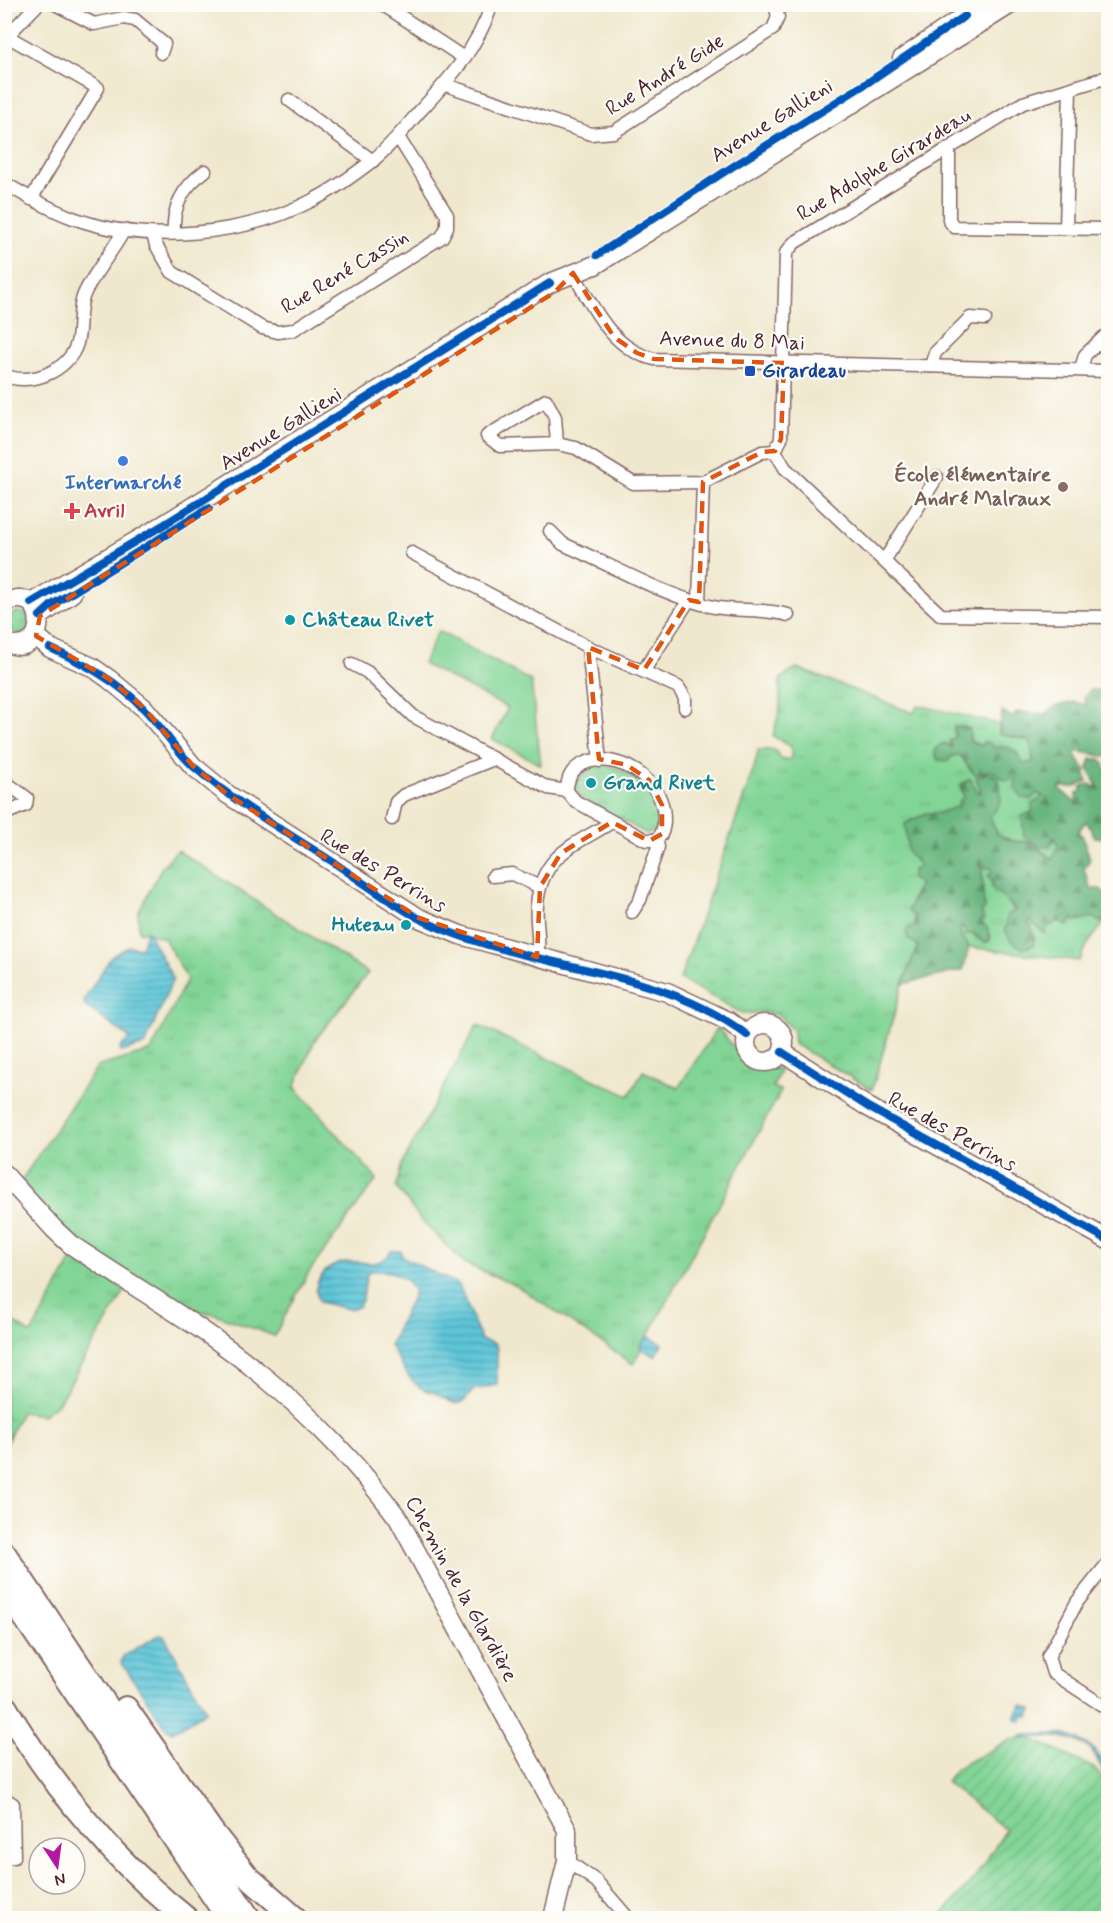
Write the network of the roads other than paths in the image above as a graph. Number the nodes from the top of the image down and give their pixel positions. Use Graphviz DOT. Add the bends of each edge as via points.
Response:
graph roads {
  1 [pos="38,4"];
  2 [pos="55,4"];
  3 [pos="382,4"];
  4 [pos="492,4"];
  5 [pos="775,4"];
  6 [pos="995,7"];
  7 [pos="6,38"];
  8 [pos="161,53"];
  9 [pos="465,58"];
  10 [pos="1108,77"];
  11 [pos="446,85"];
  12 [pos="1070,89"];
  13 [pos="289,100"];
  14 [pos="398,137"];
  15 [pos="949,148"];
  16 [pos="373,161"];
  17 [pos="205,171"];
  18 [pos="4,183"];
  19 [pos="31,199"];
  20 [pos="1066,228"];
  21 [pos="1108,229"];
  22 [pos="124,230"];
  23 [pos="174,233"];
  24 [pos="153,235"];
  25 [pos="573,273"];
  26 [pos="985,319"];
  27 [pos="1108,337"];
  28 [pos="784,363"];
  29 [pos="931,366"];
  30 [pos="1081,369"];
  31 [pos="1108,370"];
  32 [pos="4,375"];
  33 [pos="557,444"];
  34 [pos="775,451"];
  35 [pos="937,477"];
  36 [pos="703,482"];
  37 [pos="550,531"];
  38 [pos="412,553"];
  39 [pos="884,561"];
  40 [pos="694,601"];
  41 [pos="4,603"];
  42 [pos="35,610"];
  43 [pos="788,615"];
  44 [pos="1108,616"];
  45 [pos="36,636"];
  46 [pos="4,641"];
  47 [pos="588,647"];
  48 [pos="352,664"];
  49 [pos="644,670"];
  50 [pos="684,708"];
  51 [pos="494,759"];
  52 [pos="600,761"];
  53 [pos="4,781"];
  54 [pos="567,792"];
  55 [pos="4,814"];
  56 [pos="392,819"];
  57 [pos="612,822"];
  58 [pos="656,840"];
  59 [pos="493,876"];
  60 [pos="540,887"];
  61 [pos="632,912"];
  62 [pos="537,957"];
  63 [pos="747,1035"];
  64 [pos="782,1052"];
  65 [pos="4,1174"];
  66 [pos="1108,1240"];
  67 [pos="4,1553"];
  68 [pos="1108,1563"];
  69 [pos="4,1587"];
  70 [pos="44,1613"];
  71 [pos="4,1704"];
  72 [pos="1108,1709"];
  73 [pos="4,1798"];
  74 [pos="4,1857"];
  75 [pos="567,1861"];
  76 [pos="186,1918"];
  77 [pos="228,1918"];
  78 [pos="249,1918"];
  79 [pos="295,1918"];
  80 [pos="553,1918"];
  81 [pos="628,1918"];
  1 -- 7 [label="street"];
  2 -- 8 [label="street" via="94,24 124,18 135,20 164,44"];
  3 -- 9 [label="street"];
  4 -- 9 [label="street"];
  5 -- 11 [label="street, Rue André Gide" via="778,17 773,29 614,132 603,135"];
  6 -- 25 [label="street, Avenue Gallieni" via="732,167"];
  7 -- 19 [label="street" via="98,88"];
  9 -- 11 [label="street"];
  10 -- 12 [label="street, Rue Adolphe Girardeau"];
  11 -- 14 [label="street"];
  12 -- 15 [label="street, Rue Adolphe Girardeau" via="1023,103"];
  12 -- 20 [label="street"];
  13 -- 16 [label="street"];
  14 -- 16 [label="street"];
  14 -- 24 [label="street, Rue René Cassin" via="447,214 442,237 292,330 262,328 172,272"];
  15 -- 20 [label="street" via="949,220 954,227"];
  15 -- 28 [label="street, Rue Adolphe Girardeau" via="786,253"];
  16 -- 23 [label="street" via="316,199 274,216 204,232"];
  17 -- 23 [label="street" via="189,183 178,201"];
  18 -- 19 [label="street"];
  19 -- 22 [label="street" via="71,217"];
  20 -- 21 [label="street"];
  22 -- 24 [label="street"];
  22 -- 32 [label="street" via="83,298 77,345 68,359 44,376 28,379"];
  23 -- 24 [label="street"];
  25 -- 28 [label="street, Avenue du 8 Mai" via="609,330 621,344 637,353 654,359"];
  25 -- 42 [label="street, Avenue Gallieni" via="523,299"];
  25 -- 42 [label="street, Avenue Gallieni" via="555,292 52,605"];
  26 -- 29 [label="street" via="970,318 935,353"];
  27 -- 30 [label="street" via="1085,355"];
  28 -- 29 [label="street, Avenue du 8 Mai"];
  28 -- 34 [label="street" via="781,439"];
  29 -- 30 [label="street, Avenue du 8 Mai"];
  30 -- 31 [label="street, Avenue du 8 Mai"];
  33 -- 33 [label="street" via="500,446 487,436 546,400 555,417"];
  33 -- 36 [label="street" via="576,448 633,483"];
  34 -- 36 [label="street" via="762,452"];
  34 -- 39 [label="street" via="785,468"];
  35 -- 39 [label="street"];
  36 -- 40 [label="street"];
  37 -- 40 [label="street" via="563,544"];
  38 -- 47 [label="street"];
  39 -- 44 [label="street" via="941,615"];
  40 -- 43 [label="street"];
  40 -- 49 [label="street"];
  41 -- 42 [label="street" via="18,599"];
  42 -- 45 [label="street"];
  45 -- 46 [label="street" via="23,645"];
  45 -- 62 [label="street, Rue des Perrins" via="115,684 144,708 193,766 227,794 410,912 460,935"];
  47 -- 49 [label="street"];
  47 -- 52 [label="street"];
  48 -- 51 [label="street" via="367,672 413,716"];
  49 -- 50 [label="street" via="678,687 685,698"];
  51 -- 54 [label="street" via="548,788"];
  51 -- 56 [label="street" via="404,795 396,802"];
  52 -- 54 [label="street" via="576,771 568,782"];
  52 -- 58 [label="street" via="635,768 655,788 664,815 662,834"];
  53 -- 55 [label="street" via="27,798 26,805"];
  54 -- 57 [label="street" via="575,801"];
  57 -- 58 [label="street" via="649,841"];
  57 -- 60 [label="street" via="568,847"];
  58 -- 61 [label="street" via="658,846 649,876"];
  59 -- 60 [label="street" via="512,874"];
  60 -- 62 [label="street"];
  62 -- 63 [label="street, Rue des Perrins" via="667,992 728,1021"];
  63 -- 64 [label="street" via="749,1054 759,1061 772,1060"];
  63 -- 64 [label="street" via="761,1024 773,1025 782,1034"];
  64 -- 66 [label="street, Rue des Perrins" via="868,1107"];
  65 -- 75 [label="street, Chemin de la Glardière" via="70,1244 263,1375 381,1494 398,1518 567,1830"];
  67 -- 70 [label="highway"];
  68 -- 72 [label="street" via="1077,1602 1048,1657 1053,1673"];
  69 -- 77 [label="highway"];
  70 -- 78 [label="highway"];
  70 -- 79 [label="highway" via="82,1644 247,1876"];
  71 -- 76 [label="highway" via="41,1765 80,1816 130,1869"];
  73 -- 74 [label="street" via="13,1804 14,1857"];
  75 -- 80 [label="street, Chemin de la Glardière"];
  75 -- 81 [label="street" via="596,1881"];
}
